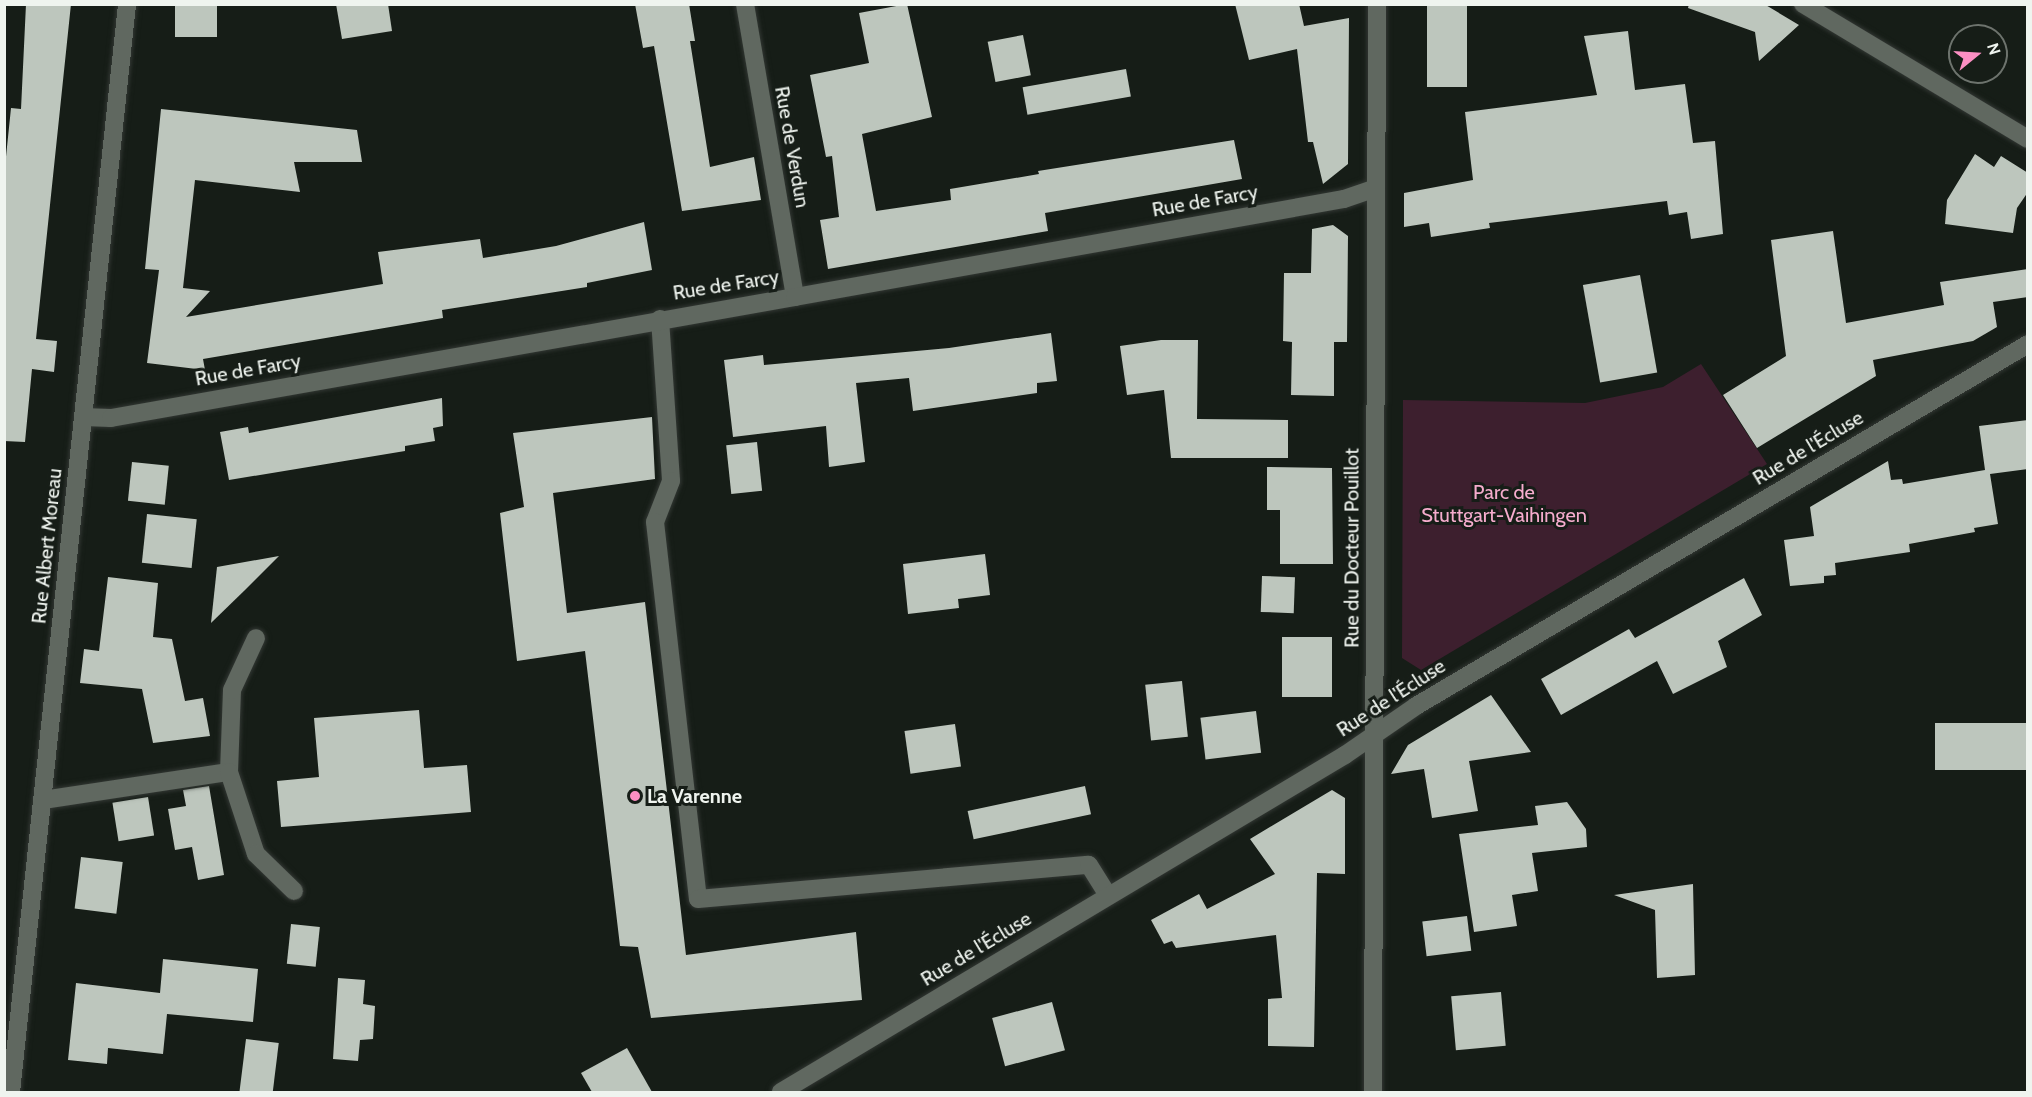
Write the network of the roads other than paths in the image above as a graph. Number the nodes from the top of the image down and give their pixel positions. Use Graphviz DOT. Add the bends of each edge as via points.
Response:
graph roads {
  1 [pos="127,4"];
  2 [pos="745,4"];
  3 [pos="1377,4"];
  4 [pos="1803,4"];
  5 [pos="2028,139"];
  6 [pos="1376,188"];
  7 [pos="795,297"];
  8 [pos="660,319"];
  9 [pos="2028,344"];
  10 [pos="83,417"];
  11 [pos="256,638"];
  12 [pos="1373,732"];
  13 [pos="229,772"];
  14 [pos="43,800"];
  15 [pos="294,891"];
  16 [pos="1108,896"];
  17 [pos="11,1092"];
  18 [pos="781,1092"];
  19 [pos="1373,1092"];
  1 -- 10 [label="street, Rue Albert Moreau"];
  2 -- 7 [label="street, Rue de Verdun"];
  3 -- 6 [label="street, Rue du Docteur Pouillot"];
  4 -- 5 [label="street"];
  6 -- 7 [label="street, Rue de Farcy" via="1344,199"];
  6 -- 12 [label="street, Rue du Docteur Pouillot"];
  7 -- 8 [label="street, Rue de Farcy"];
  8 -- 10 [label="street, Rue de Farcy" via="111,417"];
  8 -- 16 [label="street" via="671,481 655,522 699,899 1089,865"];
  9 -- 12 [label="street, Rue de l'Écluse"];
  10 -- 14 [label="street, Rue Albert Moreau"];
  11 -- 13 [label="street" via="232,690"];
  12 -- 16 [label="street, Rue de l'Écluse" via="1345,756"];
  12 -- 19 [label="street, Rue du Docteur Pouillot"];
  13 -- 14 [label="street"];
  13 -- 15 [label="street" via="256,854"];
  14 -- 17 [label="street, Rue Albert Moreau"];
  16 -- 18 [label="street, Rue de l'Écluse"];
}
